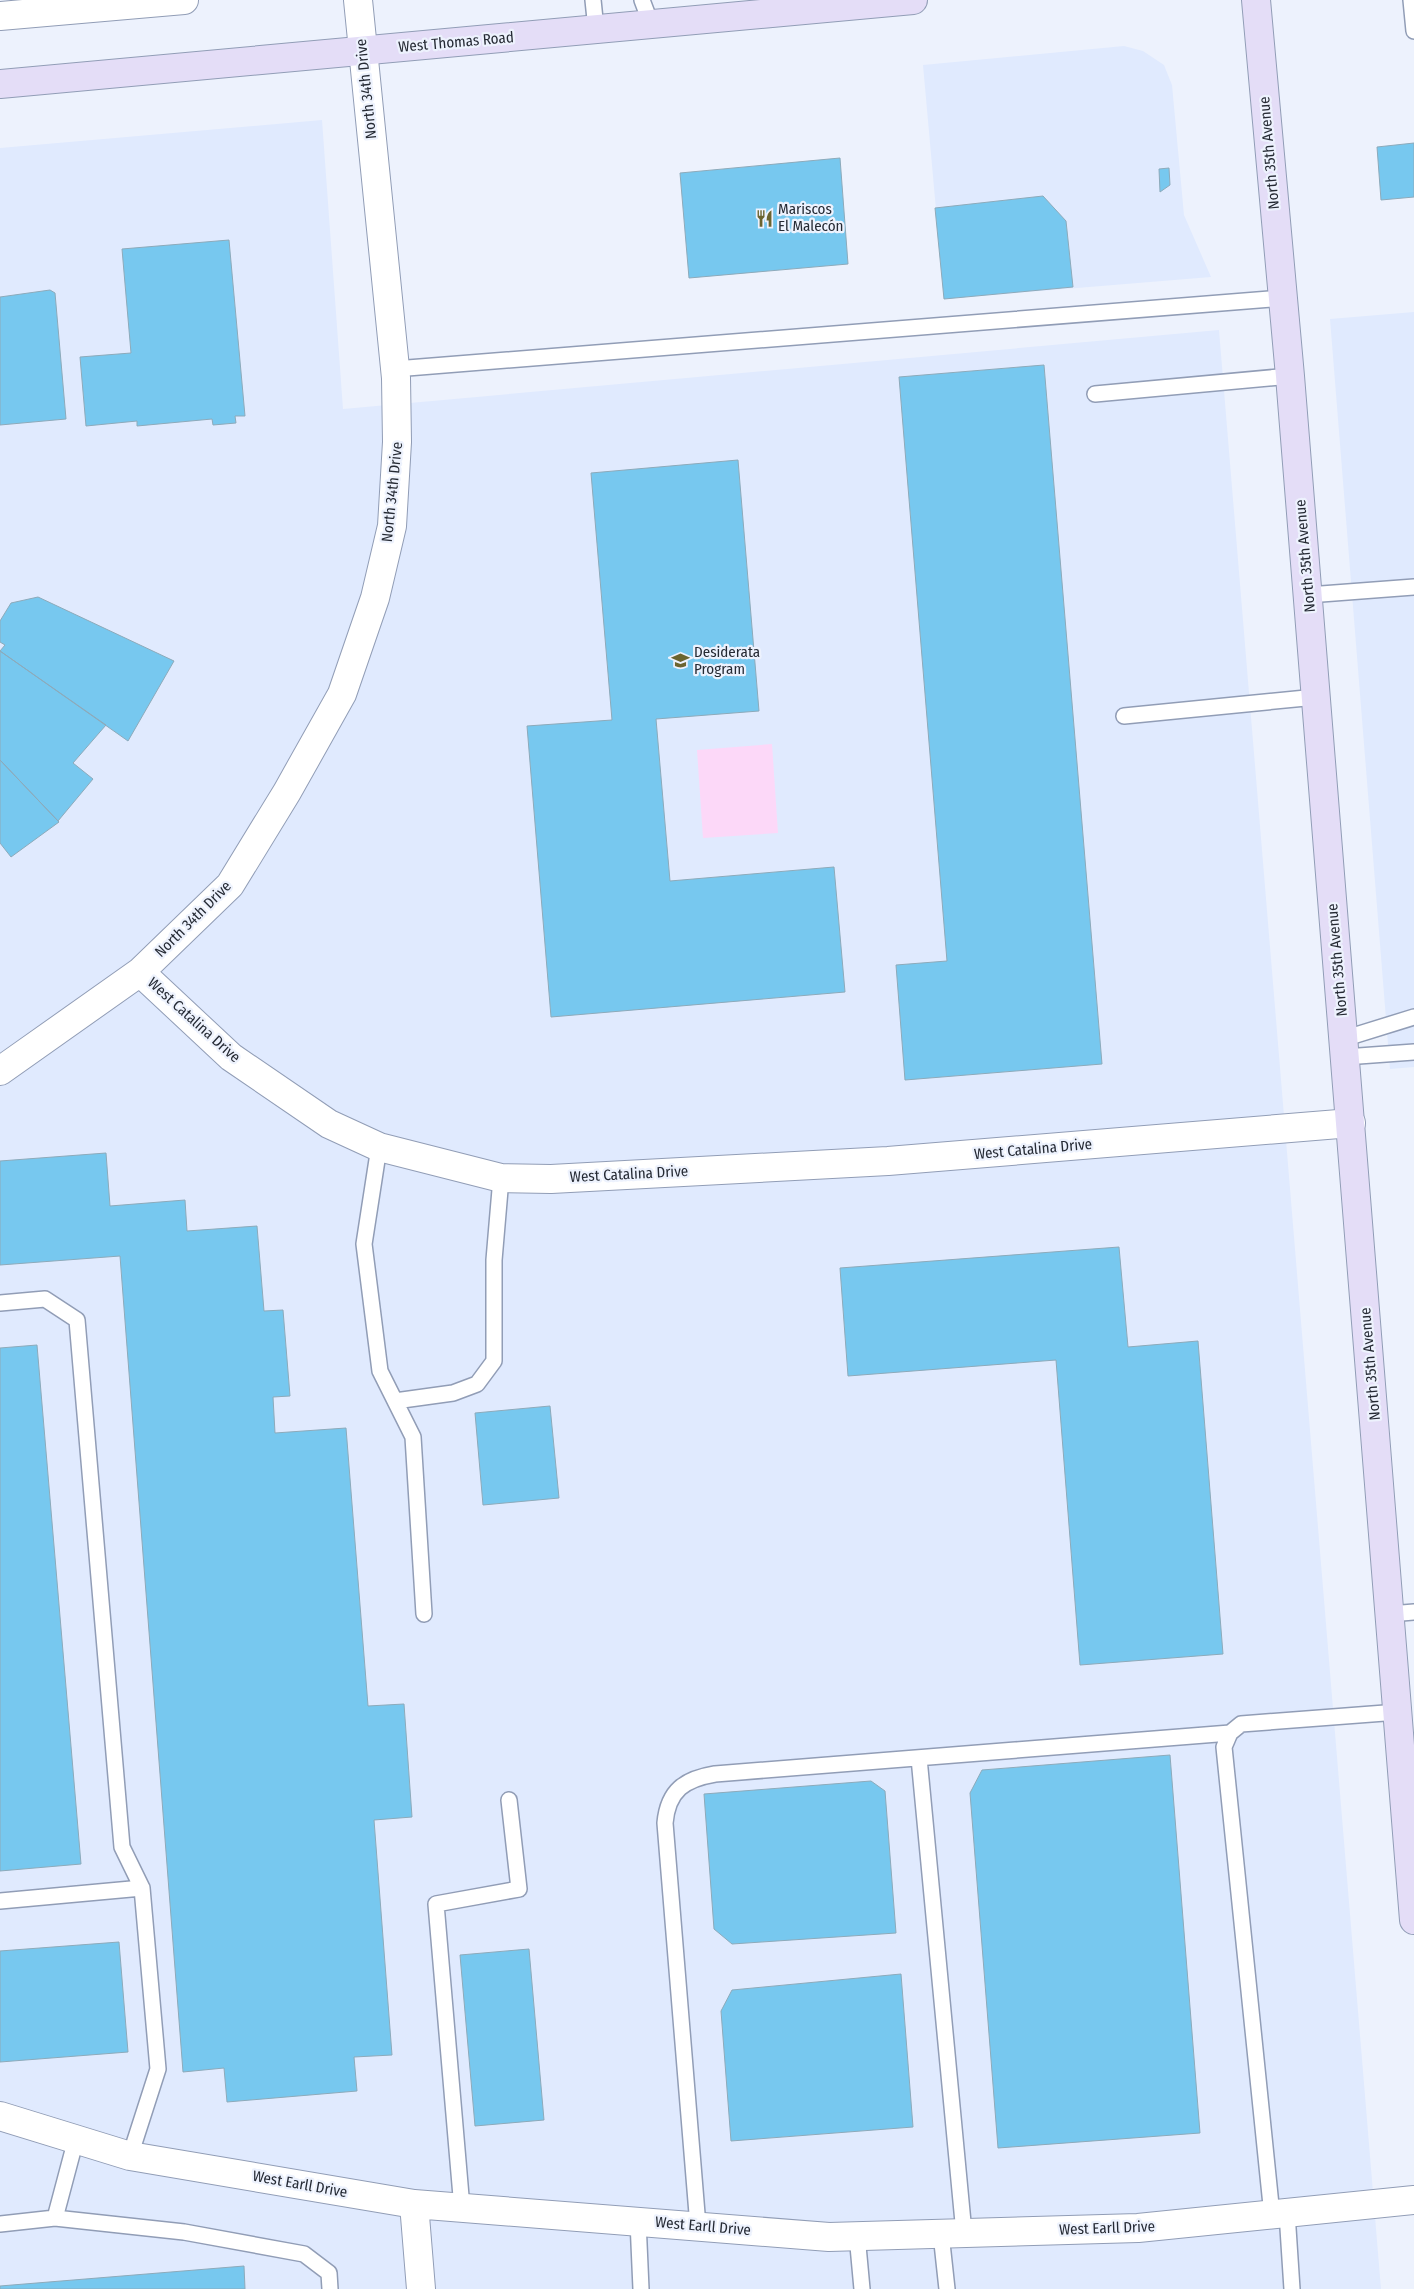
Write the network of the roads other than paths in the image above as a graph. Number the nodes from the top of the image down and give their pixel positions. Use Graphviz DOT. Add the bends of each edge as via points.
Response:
graph roads {
  1 [pos="184,0"];
  2 [pos="358,0"];
  3 [pos="593,0"];
  4 [pos="913,0"];
  5 [pos="1256,0"];
  6 [pos="1411,0"];
  7 [pos="127,2"];
  8 [pos="646,12"];
  9 [pos="0,16"];
  10 [pos="596,29"];
  11 [pos="1414,31"];
  12 [pos="362,51"];
  13 [pos="0,84"];
  14 [pos="1283,298"];
  15 [pos="395,368"];
  16 [pos="1290,376"];
  17 [pos="1095,394"];
  18 [pos="1414,587"];
  19 [pos="1308,595"];
  20 [pos="1316,698"];
  21 [pos="1124,716"];
  22 [pos="140,972"];
  23 [pos="1414,1017"];
  24 [pos="1344,1048"];
  25 [pos="1414,1052"];
  26 [pos="0,1071"];
  27 [pos="1351,1123"];
  28 [pos="379,1147"];
  29 [pos="501,1178"];
  30 [pos="0,1303"];
  31 [pos="395,1401"];
  32 [pos="1402,1613"];
  33 [pos="424,1614"];
  34 [pos="1398,1712"];
  35 [pos="1230,1733"];
  36 [pos="919,1758"];
  37 [pos="509,1800"];
  38 [pos="142,1888"];
  39 [pos="0,1901"];
  40 [pos="1414,1920"];
  41 [pos="0,2116"];
  42 [pos="76,2139"];
  43 [pos="130,2156"];
  44 [pos="1414,2200"];
  45 [pos="414,2204"];
  46 [pos="462,2208"];
  47 [pos="1279,2214"];
  48 [pos="55,2218"];
  49 [pos="638,2221"];
  50 [pos="0,2224"];
  51 [pos="698,2226"];
  52 [pos="953,2233"];
  53 [pos="857,2235"];
  54 [pos="330,2289"];
  55 [pos="421,2289"];
  56 [pos="641,2289"];
  57 [pos="862,2289"];
  58 [pos="947,2289"];
  59 [pos="1292,2289"];
  1 -- 7 [label="street"];
  2 -- 12 [label="street, North 34th Drive"];
  3 -- 10 [label="lane"];
  4 -- 8 [label="main road, West Thomas Road"];
  5 -- 14 [label="main road, North 35th Avenue"];
  6 -- 11 [label="lane"];
  7 -- 9 [label="street"];
  8 -- 10 [label="main road, West Thomas Road"];
  10 -- 12 [label="main road, West Thomas Road"];
  12 -- 13 [label="main road, West Thomas Road"];
  12 -- 15 [label="street, North 34th Drive"];
  14 -- 15 [label="lane"];
  14 -- 16 [label="main road, North 35th Avenue"];
  15 -- 22 [label="street, North 34th Drive" via="397,442 392,526 375,598 342,694 230,885"];
  16 -- 17 [label="lane"];
  16 -- 19 [label="main road, North 35th Avenue"];
  18 -- 19 [label="lane"];
  19 -- 20 [label="main road, North 35th Avenue"];
  20 -- 21 [label="lane"];
  20 -- 24 [label="main road, North 35th Avenue"];
  22 -- 26 [label="street, West Catalina Drive"];
  22 -- 28 [label="street, West Catalina Drive" via="231,1057 329,1124"];
  23 -- 24 [label="lane"];
  24 -- 25 [label="lane"];
  24 -- 27 [label="main road, North 35th Avenue"];
  27 -- 29 [label="street, West Catalina Drive" via="888,1161 551,1179"];
  27 -- 32 [label="main road, North 35th Avenue"];
  28 -- 29 [label="street, West Catalina Drive"];
  28 -- 31 [label="lane" via="364,1244 380,1371"];
  29 -- 31 [label="lane" via="494,1260 494,1361 477,1384 453,1393"];
  30 -- 38 [label="lane" via="44,1299 77,1320 122,1847"];
  31 -- 33 [label="lane" via="413,1437"];
  32 -- 34 [label="main road, North 35th Avenue"];
  34 -- 35 [label="lane" via="1241,1724"];
  34 -- 40 [label="main road, North 35th Avenue"];
  35 -- 36 [label="lane"];
  35 -- 47 [label="lane" via="1224,1747"];
  36 -- 51 [label="lane" via="715,1774 696,1777 681,1785 672,1797 665,1822"];
  36 -- 52 [label="lane"];
  37 -- 46 [label="lane" via="519,1888 436,1904"];
  38 -- 39 [label="lane"];
  38 -- 43 [label="lane" via="158,2069"];
  41 -- 42 [label="street, West Earll Drive"];
  42 -- 43 [label="street, West Earll Drive"];
  42 -- 48 [label="lane"];
  43 -- 45 [label="street, West Earll Drive"];
  44 -- 47 [label="street, West Earll Drive"];
  45 -- 46 [label="street, West Earll Drive"];
  45 -- 55 [label="street"];
  46 -- 49 [label="street, West Earll Drive"];
  47 -- 52 [label="street, West Earll Drive" via="1138,2228"];
  47 -- 59 [label="lane"];
  48 -- 50 [label="lane"];
  48 -- 54 [label="lane" via="184,2232 304,2254 329,2273"];
  49 -- 51 [label="street, West Earll Drive"];
  49 -- 56 [label="lane"];
  51 -- 53 [label="street, West Earll Drive" via="829,2236"];
  52 -- 53 [label="street, West Earll Drive"];
  52 -- 58 [label="lane"];
  53 -- 57 [label="lane"];
}
